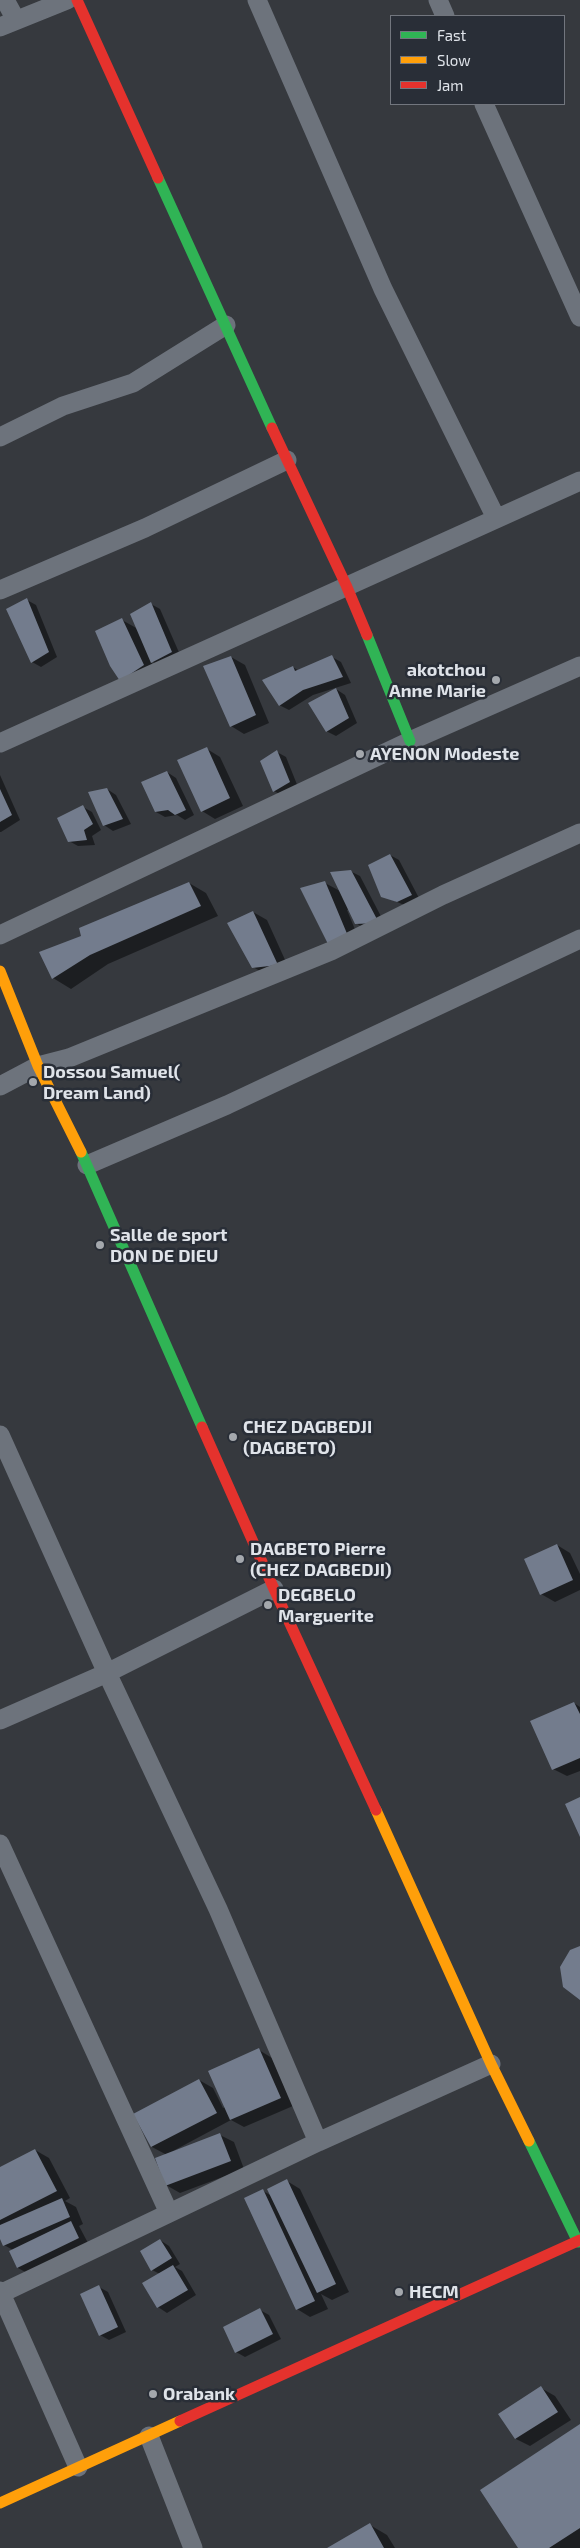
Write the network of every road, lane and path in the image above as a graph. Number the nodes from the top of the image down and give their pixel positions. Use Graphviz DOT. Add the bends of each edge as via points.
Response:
graph roads {
  1 [pos="5,0"];
  2 [pos="67,0"];
  3 [pos="76,0"];
  4 [pos="257,0"];
  5 [pos="438,0"];
  6 [pos="445,15"];
  7 [pos="8,24"];
  8 [pos="484,105"];
  9 [pos="580,317"];
  10 [pos="226,326"];
  11 [pos="0,437"];
  12 [pos="287,460"];
  13 [pos="580,481"];
  14 [pos="496,518"];
  15 [pos="346,585"];
  16 [pos="0,590"];
  17 [pos="580,666"];
  18 [pos="410,742"];
  19 [pos="0,744"];
  20 [pos="580,833"];
  21 [pos="0,935"];
  22 [pos="580,939"];
  23 [pos="0,971"];
  24 [pos="38,1066"];
  25 [pos="0,1086"];
  26 [pos="88,1165"];
  27 [pos="0,1434"];
  28 [pos="274,1590"];
  29 [pos="107,1673"];
  30 [pos="0,1720"];
  31 [pos="0,1844"];
  32 [pos="491,2064"];
  33 [pos="318,2142"];
  34 [pos="168,2213"];
  35 [pos="579,2241"];
  36 [pos="0,2293"];
  37 [pos="149,2436"];
  38 [pos="78,2468"];
  39 [pos="0,2503"];
  40 [pos="193,2548"];
  1 -- 7 [label="street"];
  2 -- 7 [label="street"];
  3 -- 10 [label="street"];
  4 -- 14 [label="street" via="383,289"];
  5 -- 6 [label="street"];
  8 -- 9 [label="street"];
  10 -- 11 [label="street" via="133,383 63,406"];
  10 -- 12 [label="street"];
  12 -- 15 [label="street"];
  12 -- 16 [label="street" via="144,528"];
  13 -- 14 [label="street"];
  14 -- 15 [label="street"];
  15 -- 18 [label="street"];
  15 -- 19 [label="street"];
  17 -- 18 [label="street"];
  18 -- 21 [label="street"];
  20 -- 24 [label="street" via="443,894 331,951 69,1058"];
  22 -- 26 [label="street" via="227,1105"];
  23 -- 24 [label="street"];
  24 -- 25 [label="street"];
  24 -- 26 [label="street"];
  26 -- 28 [label="street"];
  27 -- 29 [label="street"];
  28 -- 29 [label="street"];
  28 -- 32 [label="street"];
  29 -- 30 [label="street"];
  29 -- 33 [label="street" via="218,1909"];
  31 -- 34 [label="street"];
  32 -- 33 [label="street"];
  32 -- 35 [label="street"];
  33 -- 34 [label="street"];
  34 -- 36 [label="street"];
  35 -- 37 [label="street"];
  36 -- 38 [label="street"];
  37 -- 38 [label="street"];
  37 -- 40 [label="street"];
  38 -- 39 [label="street"];
}
